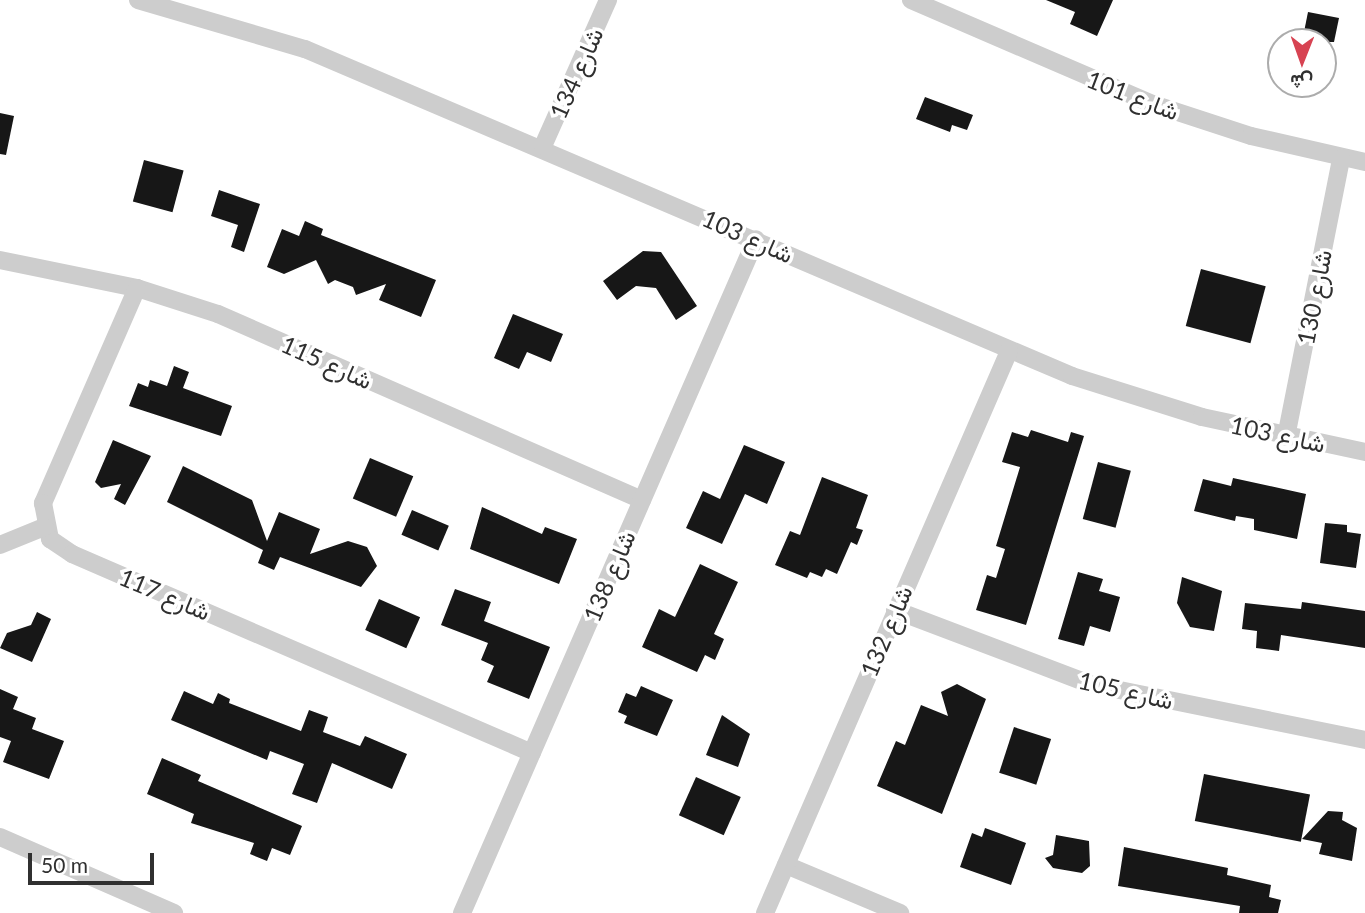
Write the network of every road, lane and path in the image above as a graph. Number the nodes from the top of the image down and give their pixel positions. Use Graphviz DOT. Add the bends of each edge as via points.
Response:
graph roads {
  1 [pos="138,0"];
  2 [pos="608,0"];
  3 [pos="914,1"];
  4 [pos="543,146"];
  5 [pos="1341,158"];
  6 [pos="1365,162"];
  7 [pos="756,239"];
  8 [pos="0,260"];
  9 [pos="137,288"];
  10 [pos="1009,351"];
  11 [pos="1286,437"];
  12 [pos="1365,452"];
  13 [pos="642,500"];
  14 [pos="44,527"];
  15 [pos="0,545"];
  16 [pos="895,610"];
  17 [pos="1365,740"];
  18 [pos="532,754"];
  19 [pos="0,837"];
  20 [pos="786,865"];
  21 [pos="174,913"];
  22 [pos="463,913"];
  23 [pos="765,913"];
  24 [pos="900,913"];
  1 -- 4 [label="street, شارع 103" via="276,37"];
  2 -- 4 [label="street, شارع 134"];
  3 -- 5 [label="street, شارع 101" via="1141,100 1251,136"];
  4 -- 7 [label="street, شارع 103"];
  5 -- 6 [label="street, شارع 101"];
  5 -- 11 [label="street, شارع 130"];
  7 -- 10 [label="street, شارع 103"];
  7 -- 13 [label="street, شارع 138"];
  8 -- 9 [label="street, شارع 115"];
  9 -- 13 [label="street, شارع 115" via="218,314"];
  9 -- 14 [label="street" via="43,503"];
  10 -- 11 [label="street, شارع 103" via="1137,398"];
  10 -- 16 [label="street, شارع 132"];
  11 -- 12 [label="street, شارع 103"];
  13 -- 18 [label="street, شارع 138"];
  14 -- 15 [label="street"];
  14 -- 18 [label="street, شارع 117" via="60,549"];
  16 -- 17 [label="street, شارع 105" via="1090,684"];
  16 -- 20 [label="street, شارع 132"];
  18 -- 22 [label="street, شارع 138"];
  19 -- 21 [label="street"];
  20 -- 23 [label="street, شارع 132"];
  20 -- 24 [label="street"];
}
